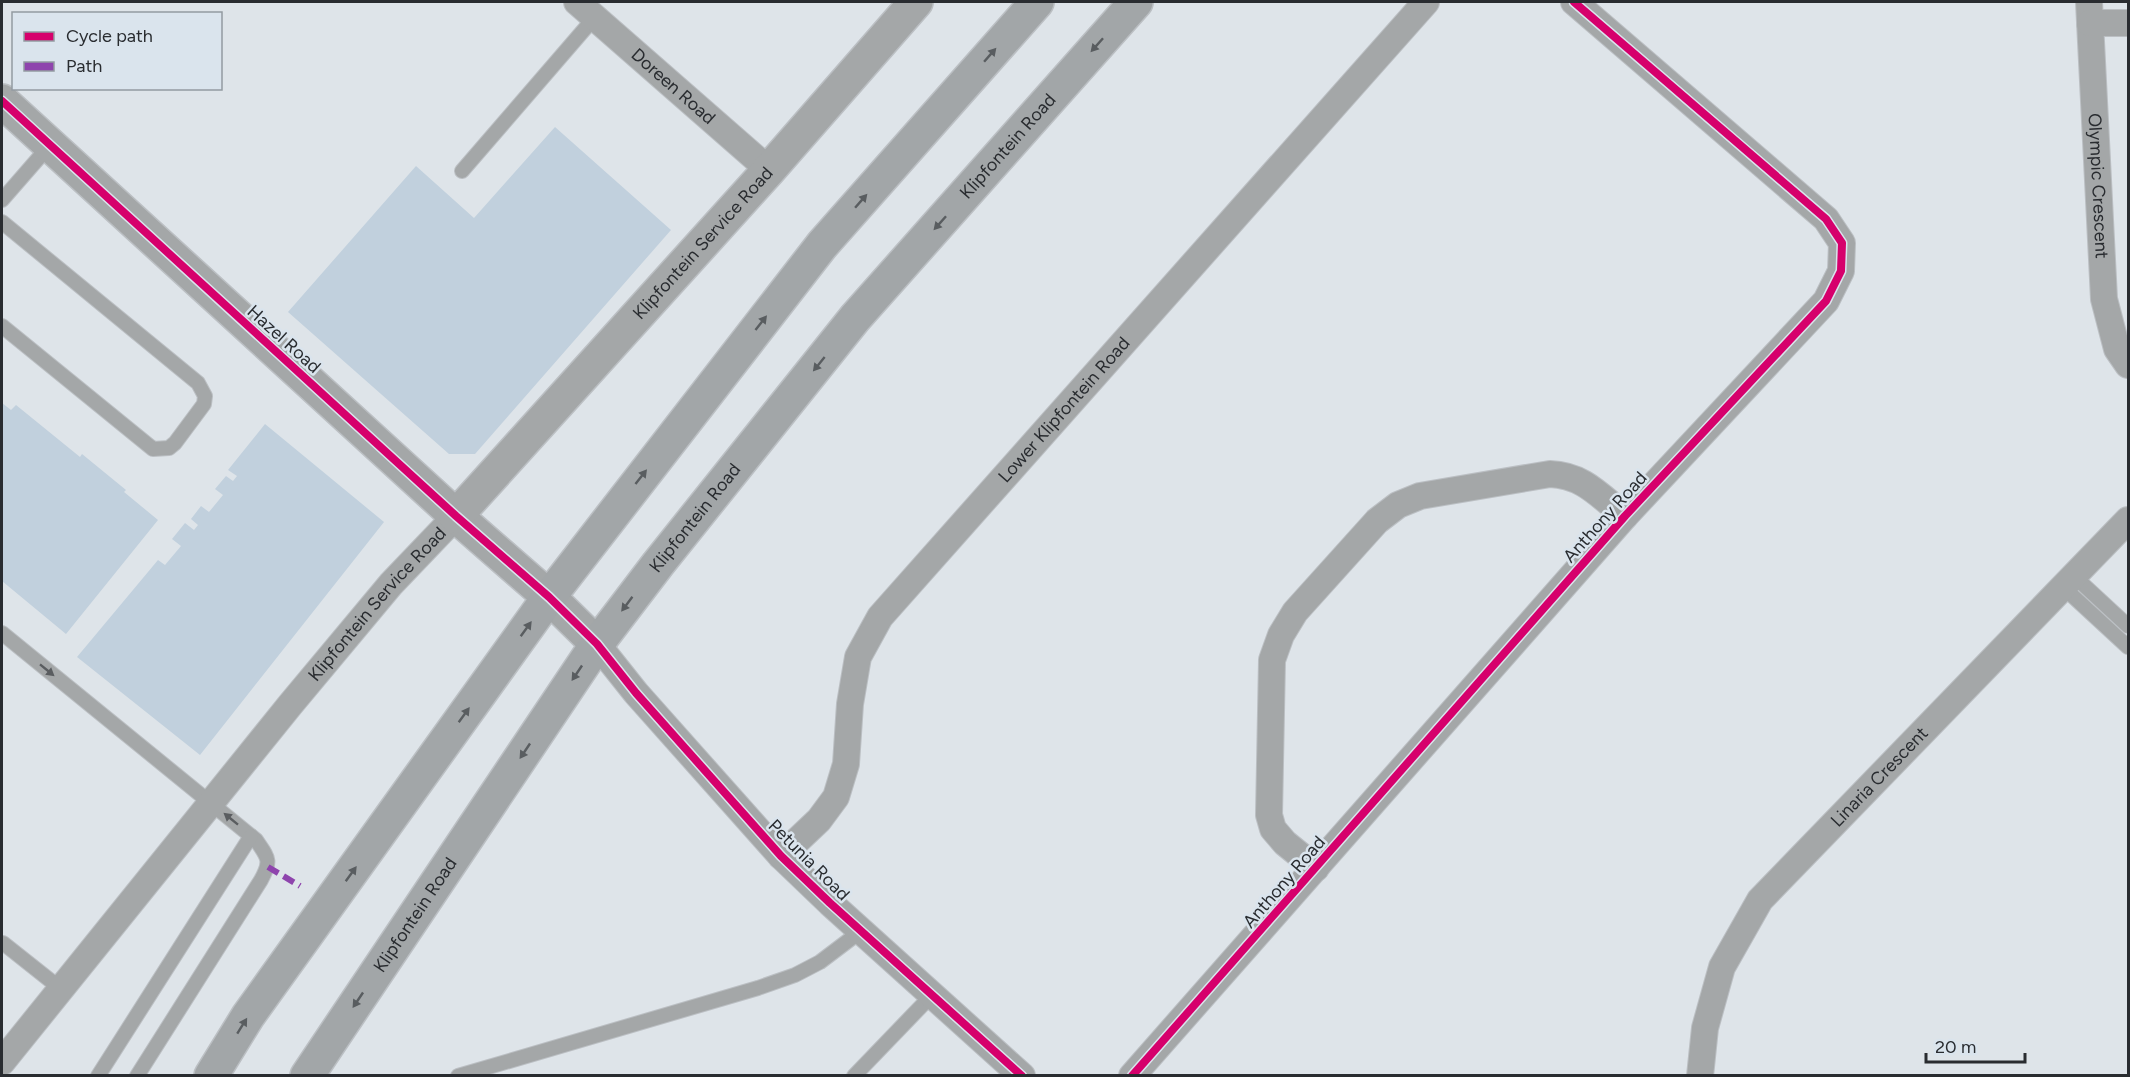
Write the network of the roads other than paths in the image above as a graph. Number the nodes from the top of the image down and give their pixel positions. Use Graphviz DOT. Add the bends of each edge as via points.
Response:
graph roads {
  1 [pos="916,2"];
  2 [pos="1037,2"];
  3 [pos="1136,2"];
  4 [pos="1426,2"];
  5 [pos="1575,2"];
  6 [pos="586,9"];
  7 [pos="2090,12"];
  8 [pos="2128,23"];
  9 [pos="2,101"];
  10 [pos="50,145"];
  11 [pos="769,170"];
  12 [pos="462,171"];
  13 [pos="2,200"];
  14 [pos="2,222"];
  15 [pos="2,326"];
  16 [pos="2128,365"];
  17 [pos="456,516"];
  18 [pos="1625,516"];
  19 [pos="2128,520"];
  20 [pos="2069,581"];
  21 [pos="549,597"];
  22 [pos="2128,626"];
  23 [pos="2,633"];
  24 [pos="597,644"];
  25 [pos="2128,647"];
  26 [pos="211,803"];
  27 [pos="251,836"];
  28 [pos="781,856"];
  29 [pos="1316,868"];
  30 [pos="861,931"];
  31 [pos="3,943"];
  32 [pos="61,989"];
  33 [pos="932,995"];
  34 [pos="2,1062"];
  35 [pos="98,1076"];
  36 [pos="137,1076"];
  37 [pos="211,1076"];
  38 [pos="307,1076"];
  39 [pos="458,1076"];
  40 [pos="854,1076"];
  41 [pos="1022,1076"];
  42 [pos="1132,1076"];
  43 [pos="1700,1076"];
  1 -- 11 [label="street, Klipfontein Service Road"];
  21 -- 2 [label="main road, one-way" via="822,245"];
  3 -- 24 [label="main road, Klipfontein Road, one-way" via="855,318"];
  4 -- 28 [label="street, Lower Klipfontein Road" via="880,617 858,657 846,764 836,797 819,820"];
  5 -- 18 [label="street, Anthony Road" via="1826,219 1842,243 1841,270 1826,301"];
  6 -- 11 [label="street, Doreen Road"];
  6 -- 12 [label="lane"];
  7 -- 8 [label="street"];
  7 -- 16 [label="street, Olympic Crescent" via="2104,299 2117,349"];
  9 -- 10 [label="street, Hazel Road"];
  10 -- 13 [label="lane"];
  10 -- 17 [label="street, Hazel Road"];
  11 -- 17 [label="street, Klipfontein Service Road"];
  14 -- 15 [label="lane" via="198,382 205,396 204,404 175,443 169,448 153,449"];
  17 -- 21 [label="street, Hazel Road"];
  17 -- 26 [label="street, Klipfontein Service Road" via="391,584"];
  18 -- 29 [label="street, Anthony Road"];
  18 -- 29 [label="street, Anthony Road" via="1587,485 1567,475 1550,474 1420,496 1398,505 1377,521 1295,612 1272,660 1269,814 1273,829"];
  19 -- 20 [label="street, Linaria Crescent"];
  20 -- 22 [label="lane"];
  20 -- 25 [label="lane"];
  20 -- 43 [label="street, Linaria Crescent" via="1760,900 1722,967 1705,1028"];
  21 -- 24 [label="street, Hazel Road"];
  37 -- 21 [label="main road, one-way" via="248,1016"];
  23 -- 26 [label="lane, one-way"];
  24 -- 28 [label="street, Petunia Road"];
  24 -- 38 [label="main road, Klipfontein Road, one-way"];
  27 -- 26 [label="lane, one-way"];
  26 -- 32 [label="street, Klipfontein Service Road"];
  27 -- 35 [label="lane"];
  27 -- 36 [label="lane" via="267,855 268,867"];
  28 -- 30 [label="street, Petunia Road"];
  29 -- 42 [label="street, Anthony Road"];
  30 -- 33 [label="street, Petunia Road"];
  30 -- 39 [label="lane" via="820,962 795,975"];
  31 -- 32 [label="lane"];
  32 -- 34 [label="street, Klipfontein Service Road"];
  33 -- 40 [label="lane"];
  33 -- 41 [label="street, Petunia Road"];
}
